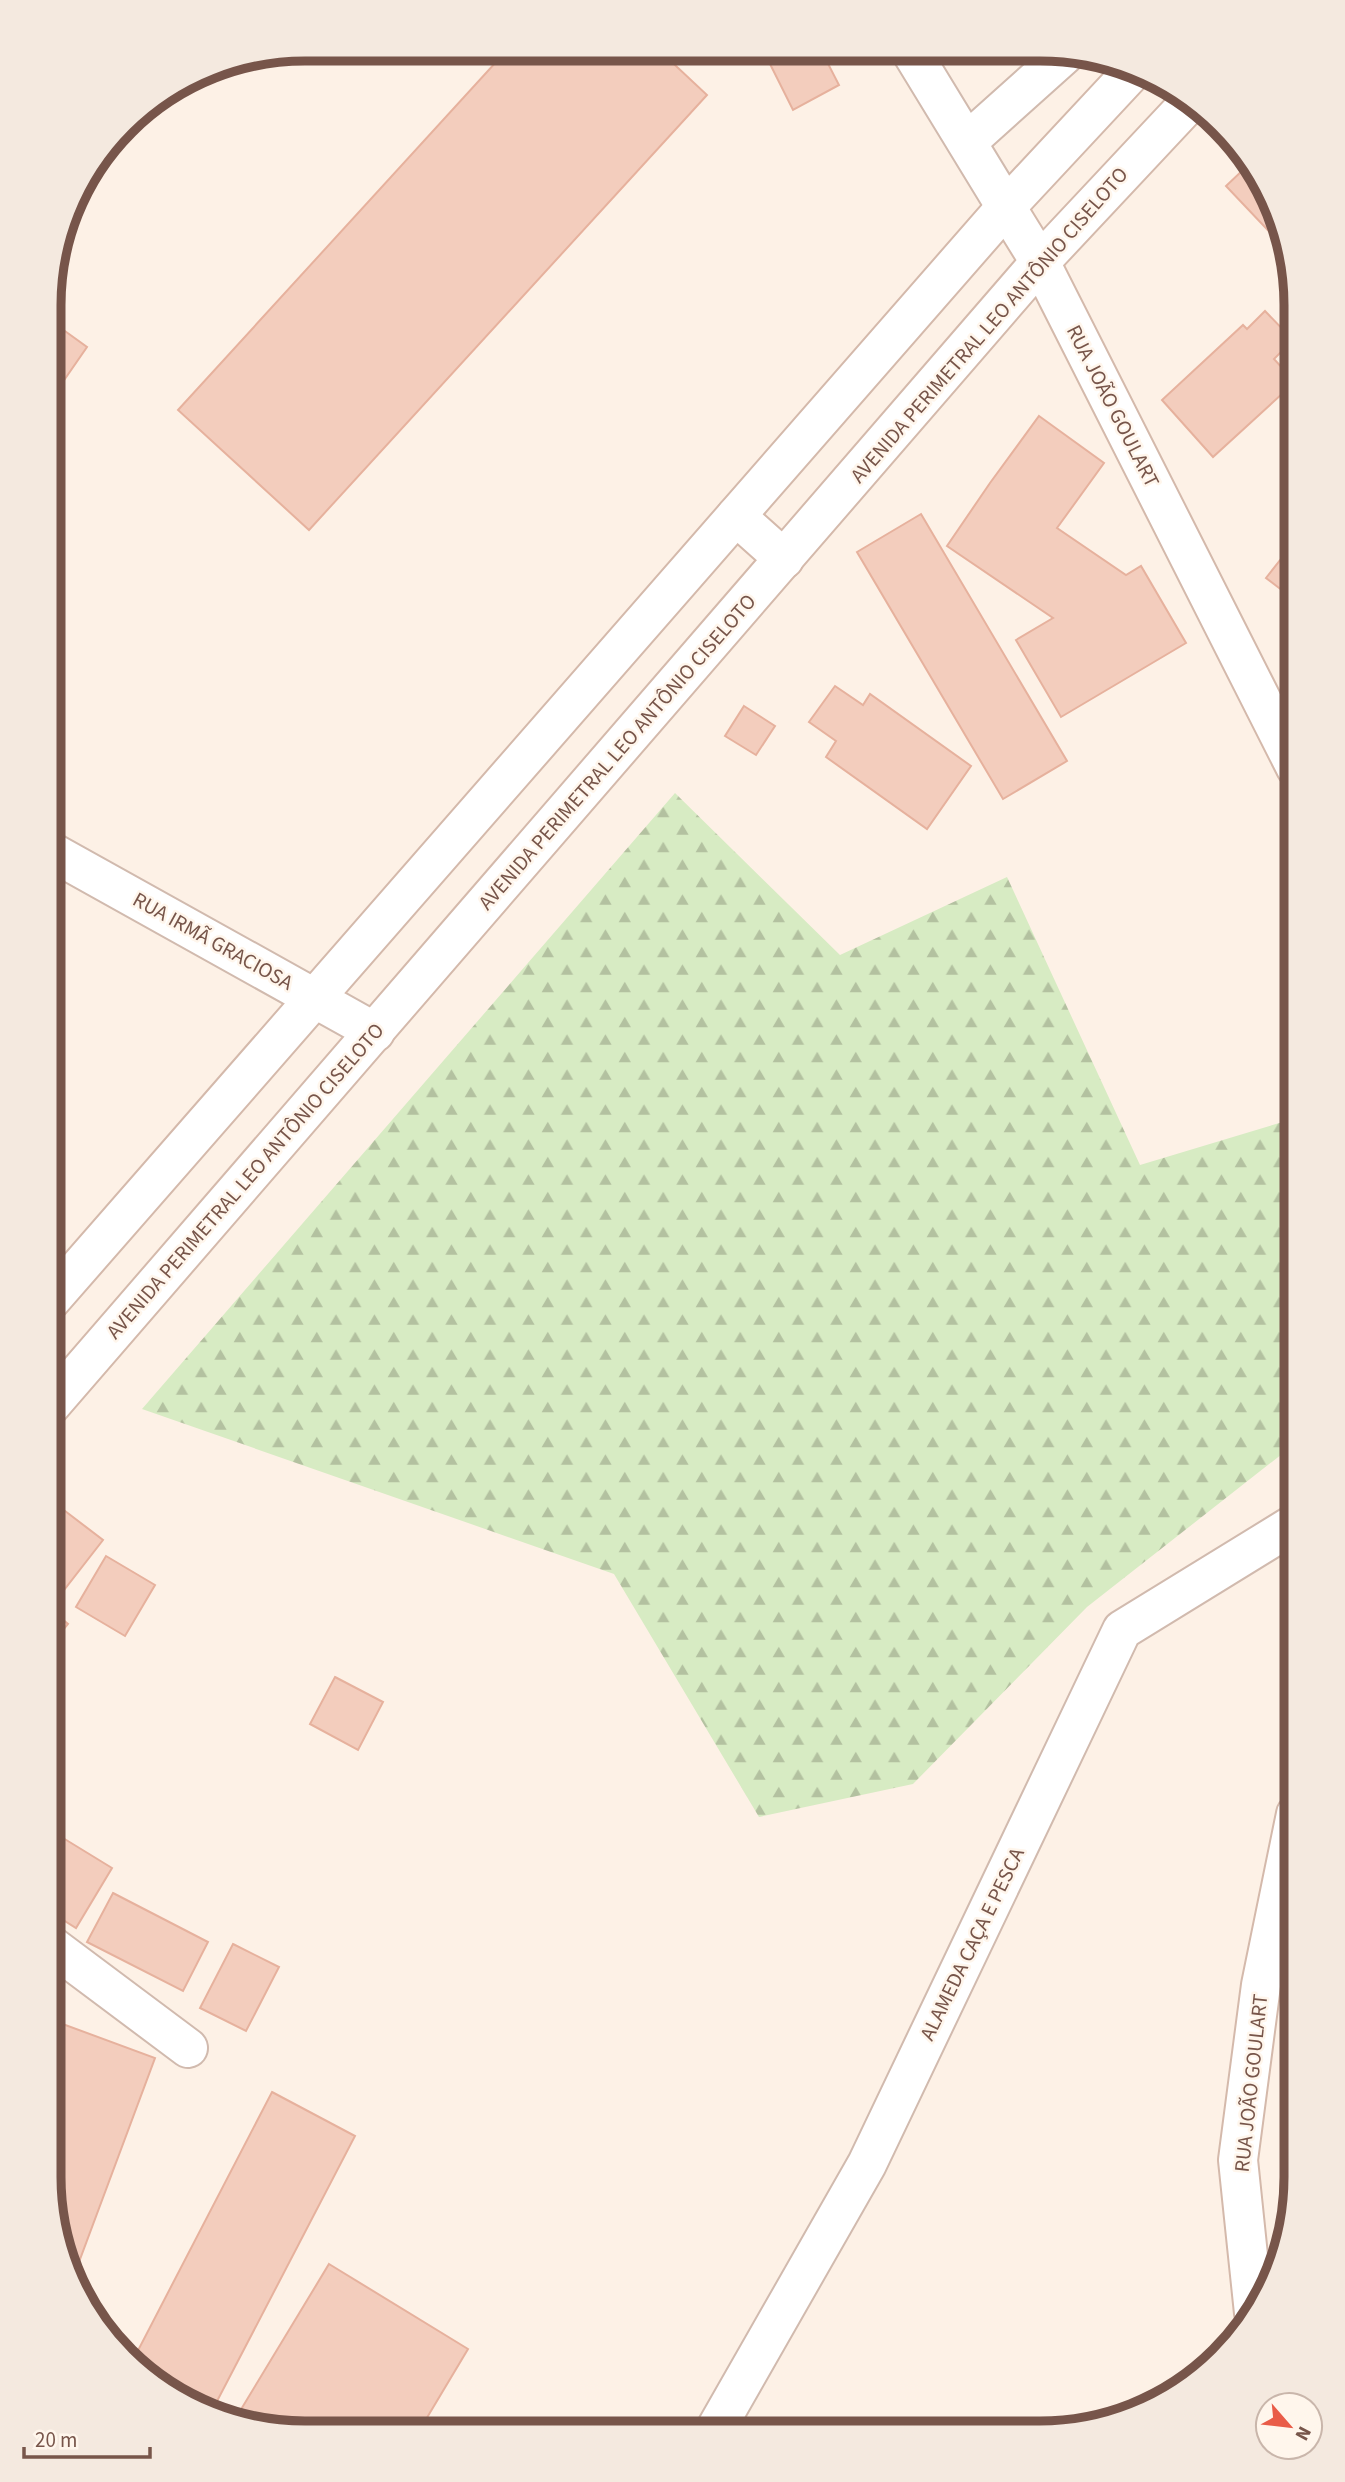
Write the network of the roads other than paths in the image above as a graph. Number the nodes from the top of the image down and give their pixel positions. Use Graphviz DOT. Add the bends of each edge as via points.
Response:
graph roads {
  1 [pos="917,61"];
  2 [pos="1056,62"];
  3 [pos="1127,78"];
  4 [pos="1184,109"];
  5 [pos="967,142"];
  6 [pos="1006,207"];
  7 [pos="1040,262"];
  8 [pos="736,516"];
  9 [pos="784,559"];
  10 [pos="1284,744"];
  11 [pos="61,856"];
  12 [pos="315,998"];
  13 [pos="375,1032"];
  14 [pos="61,1288"];
  15 [pos="61,1383"];
  16 [pos="1283,1531"];
  17 [pos="1283,1877"];
  18 [pos="61,1953"];
  19 [pos="188,2048"];
  20 [pos="1252,2296"];
  21 [pos="720,2421"];
  1 -- 5 [label="street, RUA JOÃO GOULART"];
  2 -- 5 [label="street"];
  3 -- 6 [label="street"];
  4 -- 7 [label="street, AVENIDA PERIMETRAL LEO ANTÔNIO CISELOTO"];
  5 -- 6 [label="street, RUA JOÃO GOULART"];
  6 -- 7 [label="street, RUA JOÃO GOULART"];
  6 -- 8 [label="street"];
  7 -- 9 [label="street, AVENIDA PERIMETRAL LEO ANTÔNIO CISELOTO"];
  7 -- 10 [label="street, RUA JOÃO GOULART"];
  8 -- 9 [label="street"];
  8 -- 12 [label="street"];
  9 -- 13 [label="street, AVENIDA PERIMETRAL LEO ANTÔNIO CISELOTO"];
  11 -- 12 [label="street, RUA IRMÃ GRACIOSA"];
  12 -- 13 [label="street, RUA IRMÃ GRACIOSA"];
  12 -- 14 [label="street"];
  13 -- 15 [label="street, AVENIDA PERIMETRAL LEO ANTÔNIO CISELOTO"];
  16 -- 21 [label="street, ALAMEDA CAÇA E PESCA" via="1122,1630 867,2164"];
  17 -- 20 [label="street, RUA JOÃO GOULART" via="1261,1985 1238,2160"];
  18 -- 19 [label="street"];
}
